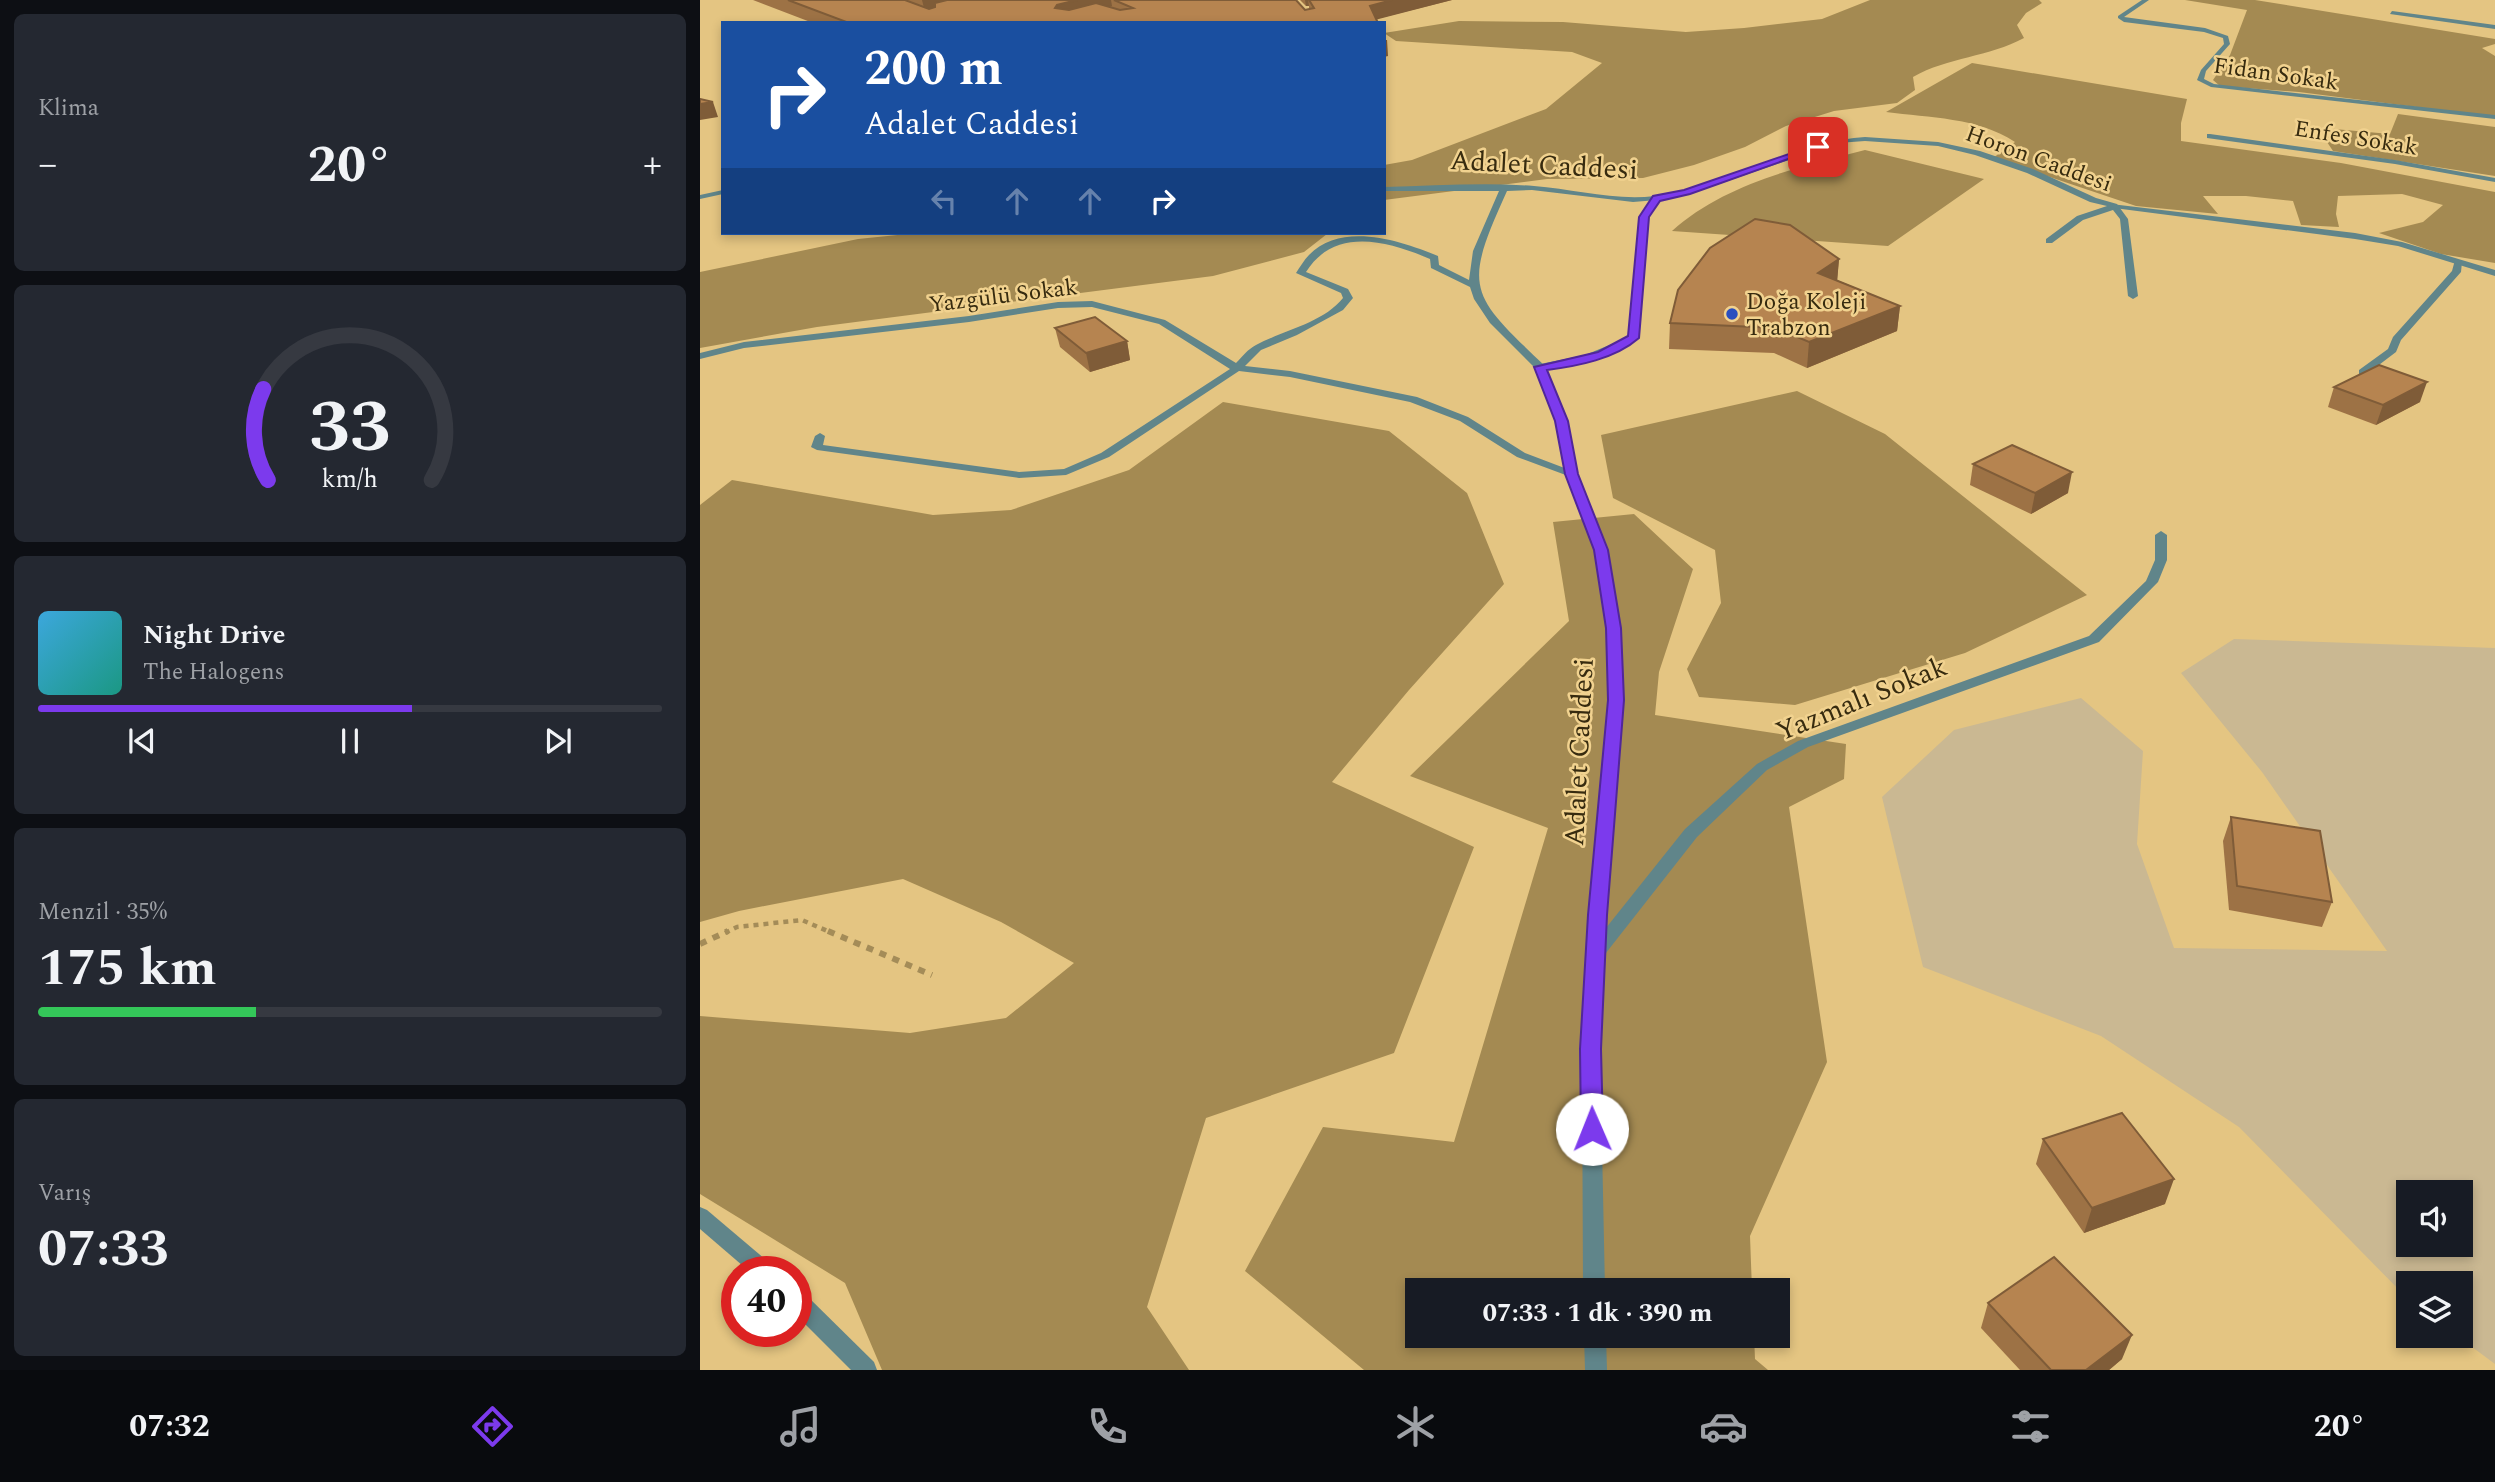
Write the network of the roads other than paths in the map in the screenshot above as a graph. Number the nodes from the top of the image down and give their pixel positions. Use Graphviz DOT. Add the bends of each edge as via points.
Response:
graph roads {
  1 [pos="2146,0"];
  2 [pos="2392,13"];
  3 [pos="2495,27"];
  4 [pos="2495,117"];
  5 [pos="2210,136"];
  6 [pos="2495,180"];
  7 [pos="1386,189"];
  8 [pos="1504,189"];
  9 [pos="721,192"];
  10 [pos="700,197"];
  11 [pos="1657,198"];
  12 [pos="2114,206"];
  13 [pos="2049,242"];
  14 [pos="2458,262"];
  15 [pos="2495,272"];
  16 [pos="1474,286"];
  17 [pos="2133,296"];
  18 [pos="700,356"];
  19 [pos="1540,367"];
  20 [pos="1236,368"];
  21 [pos="2363,372"];
  22 [pos="820,436"];
  23 [pos="1571,474"];
  24 [pos="2161,535"];
  25 [pos="1596,953"];
  26 [pos="700,1216"];
  27 [pos="746,1256"];
  28 [pos="1594,1278"];
  29 [pos="812,1316"];
  30 [pos="1595,1348"];
  31 [pos="866,1370"];
  32 [pos="1596,1370"];
  1 -- 4 [label="street, Fidan Sokak" via="2120,17 2226,37 2227,44 2200,80 2213,86"];
  2 -- 3 [label="street"];
  5 -- 6 [label="street, Enfes Sokak"];
  7 -- 8 [label="street, Adalet Caddesi"];
  8 -- 11 [label="street, Adalet Caddesi"];
  8 -- 16 [label="street" via="1485,233"];
  9 -- 10 [label="street"];
  11 -- 12 [label="street, Horon Caddesi" via="1837,141 1865,139 1938,144 1977,153"];
  11 -- 19 [label="street, Adalet Caddesi" via="1644,217 1634,338 1602,354"];
  12 -- 13 [label="street" via="2080,218"];
  12 -- 14 [label="street, Horon Caddesi" via="2355,236"];
  12 -- 17 [label="street" via="2124,219"];
  14 -- 15 [label="street, Horon Caddesi"];
  14 -- 21 [label="street" via="2456,272 2396,339 2392,351"];
  16 -- 19 [label="street" via="1490,317"];
  16 -- 20 [label="street" via="1443,273 1434,266 1435,258 1394,243 1353,240 1332,244 1307,259 1301,273 1345,290 1348,298 1340,308 1257,348"];
  18 -- 20 [label="street, Yazgülü Sokak" via="744,345 1058,304 1092,304 1162,323"];
  19 -- 23 [label="street, Adalet Caddesi" via="1562,421"];
  20 -- 22 [label="street" via="1105,455 1066,472 1019,475 817,447"];
  20 -- 23 [label="street, Yazgülü Sokak" via="1413,399 1464,419 1521,455"];
  23 -- 25 [label="street, Adalet Caddesi" via="1601,550 1613,628 1616,700"];
  24 -- 25 [label="street, Yazmalı Sokak" via="2161,559 2152,582 2094,639 1803,744 1762,767 1691,833"];
  25 -- 28 [label="street, Adalet Caddesi" via="1591,1049"];
  26 -- 27 [label="street"];
  29 -- 31 [label="street"];
  30 -- 32 [label="street"];
}
